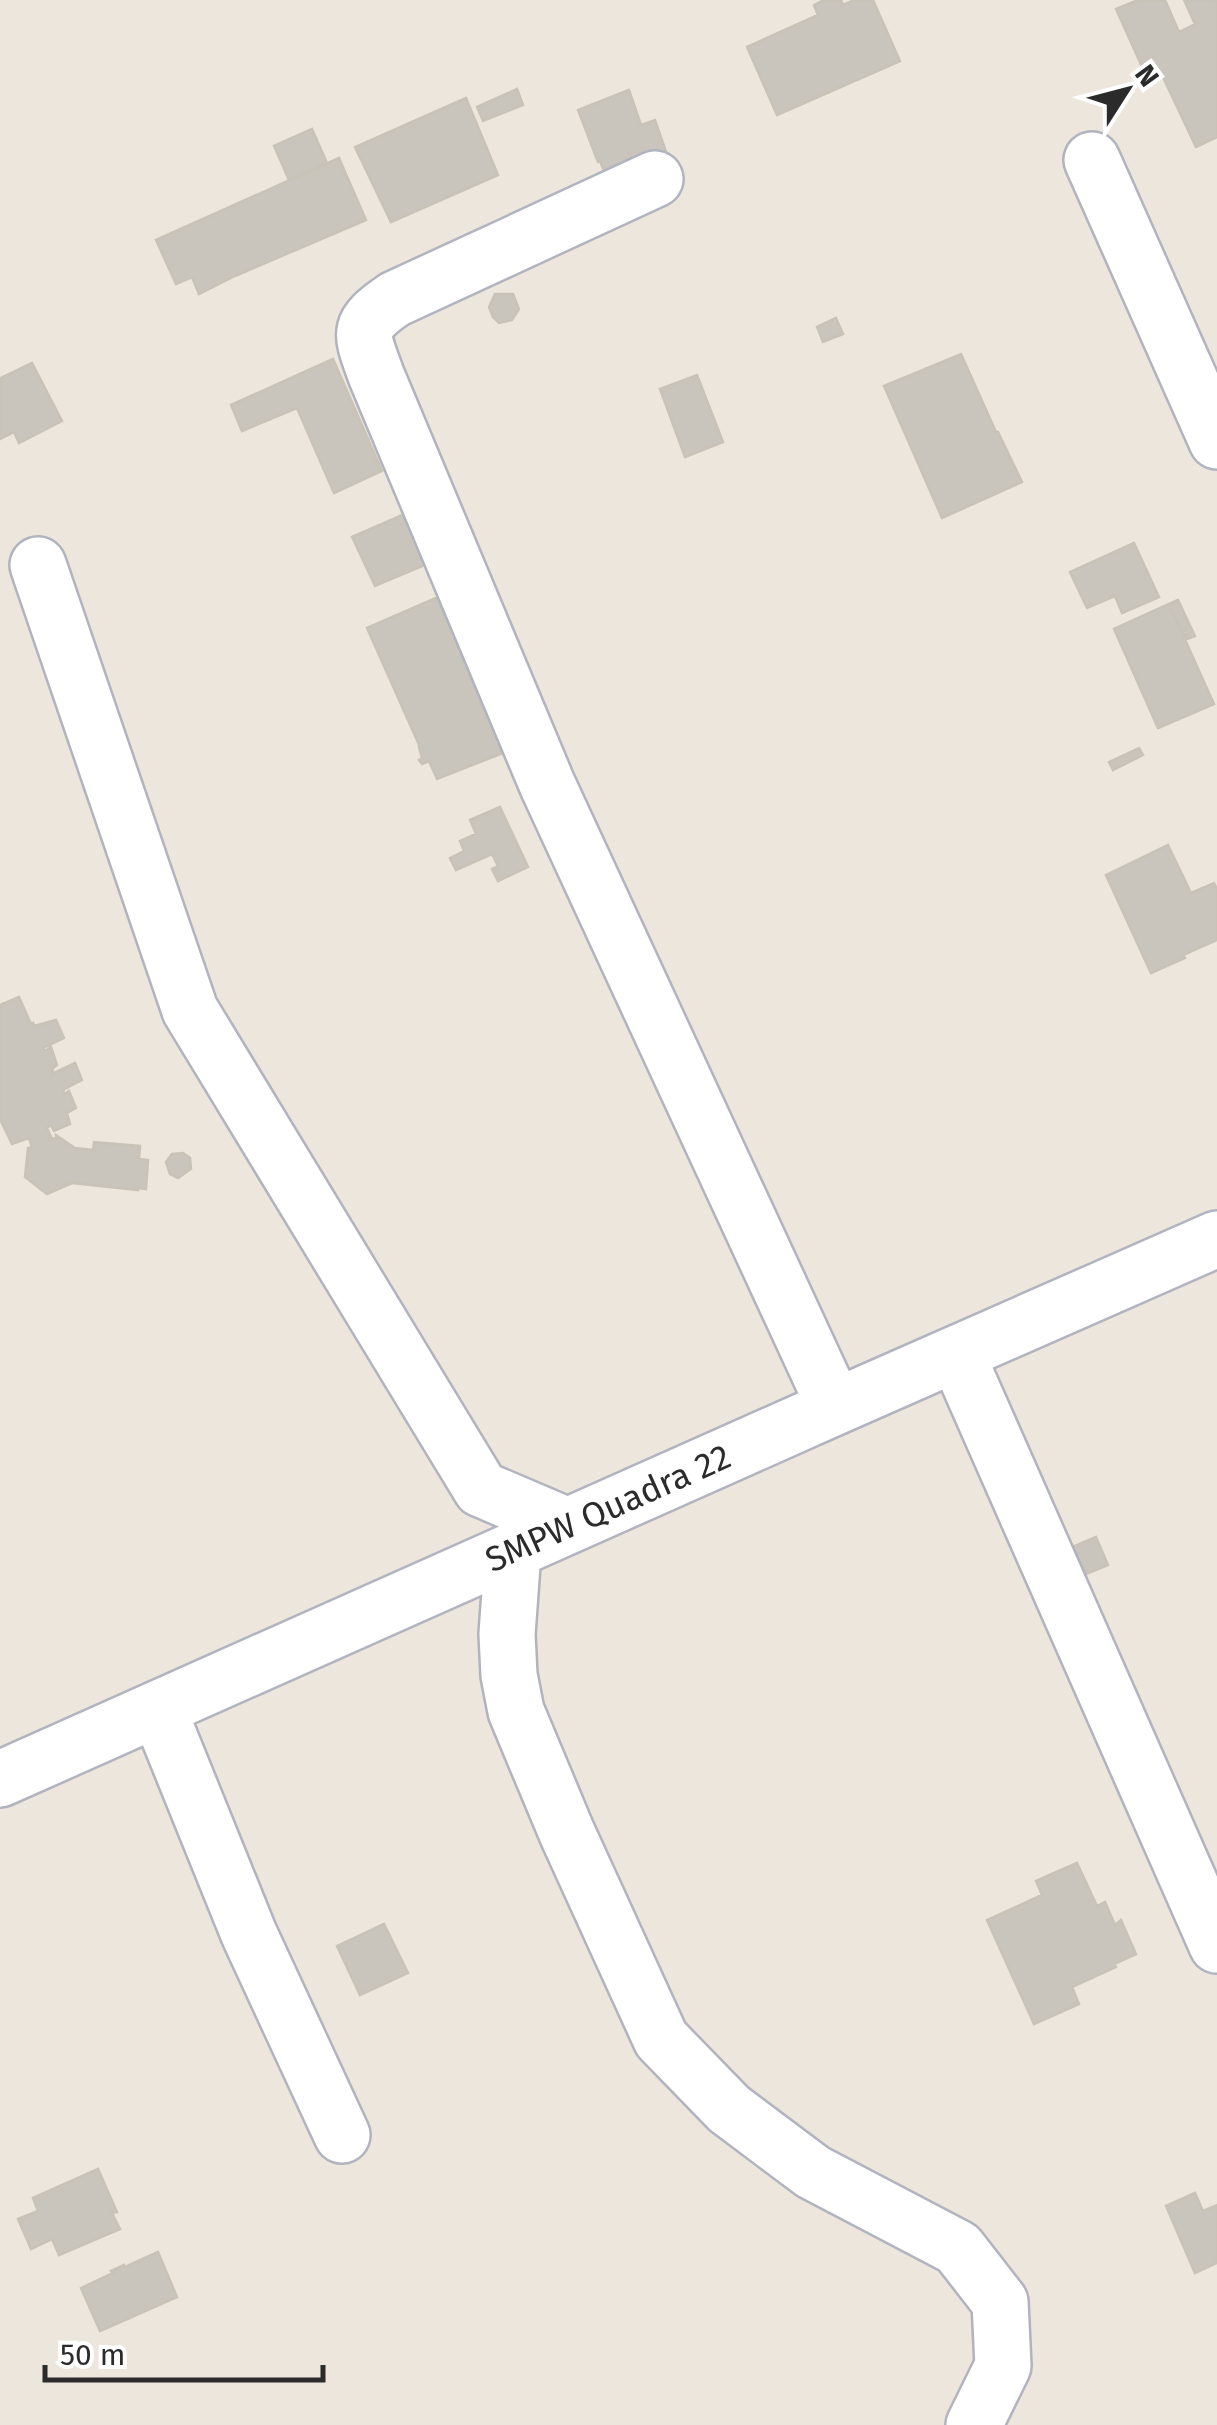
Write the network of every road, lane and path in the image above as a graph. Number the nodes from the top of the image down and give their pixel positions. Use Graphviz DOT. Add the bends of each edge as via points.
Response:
graph roads {
  1 [pos="1092,160"];
  2 [pos="655,178"];
  3 [pos="1217,441"];
  4 [pos="38,565"];
  5 [pos="1217,1239"];
  6 [pos="957,1355"];
  7 [pos="836,1406"];
  8 [pos="568,1526"];
  9 [pos="513,1551"];
  10 [pos="158,1709"];
  11 [pos="0,1779"];
  12 [pos="1217,1945"];
  13 [pos="342,2135"];
  14 [pos="974,2425"];
  1 -- 3 [label="street"];
  2 -- 7 [label="street" via="395,299 364,327 364,342 546,784"];
  4 -- 8 [label="street" via="190,1010 481,1489"];
  5 -- 6 [label="street, SMPW Quadra 22"];
  6 -- 7 [label="street, SMPW Quadra 22"];
  6 -- 12 [label="street"];
  7 -- 8 [label="street, SMPW Quadra 22"];
  8 -- 9 [label="street, SMPW Quadra 22"];
  9 -- 10 [label="street, SMPW Quadra 22"];
  9 -- 14 [label="street" via="507,1634 516,1711 660,2039 729,2109 813,2172 958,2248 1000,2302 1003,2366"];
  10 -- 11 [label="street, SMPW Quadra 22"];
  10 -- 13 [label="street" via="249,1934"];
}
